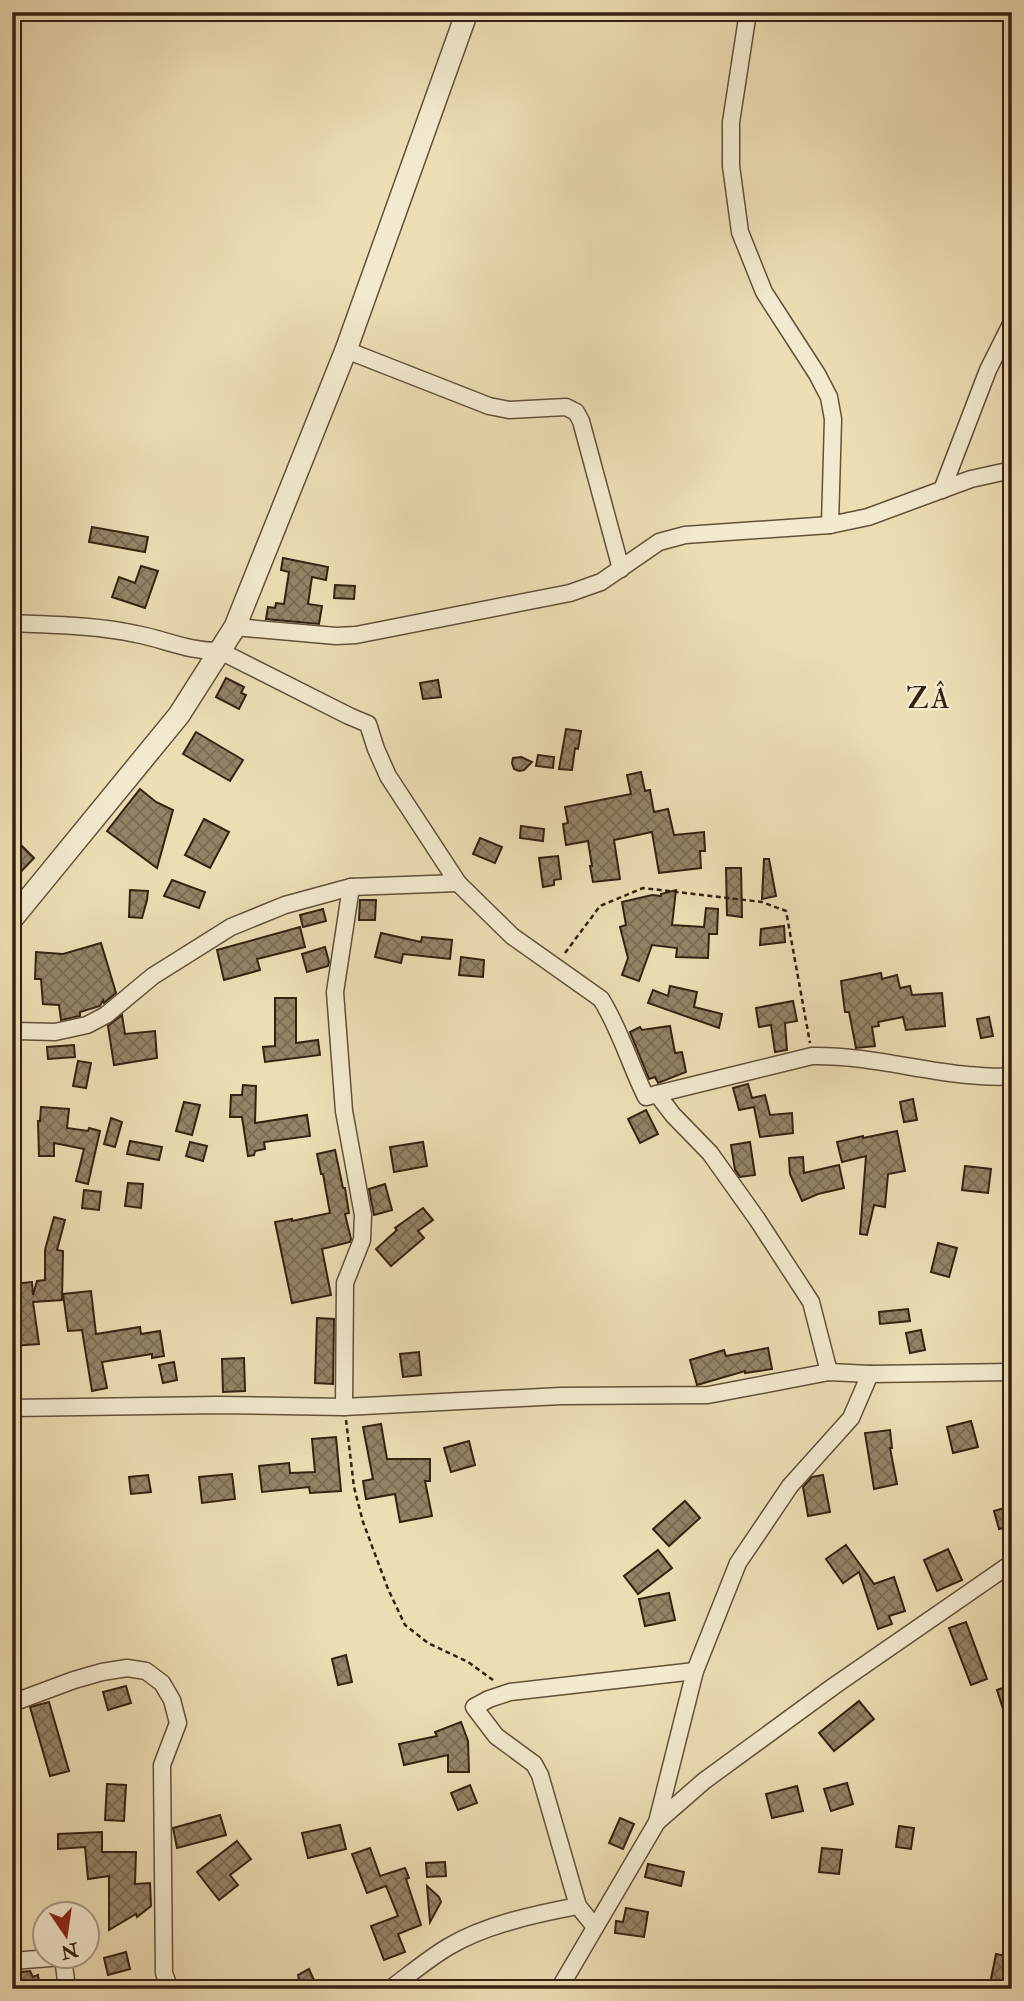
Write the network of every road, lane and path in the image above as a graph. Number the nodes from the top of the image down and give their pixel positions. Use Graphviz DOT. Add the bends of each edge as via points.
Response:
graph roads {
  1 [pos="467,12"];
  2 [pos="747,12"];
  3 [pos="1012,322"];
  4 [pos="346,350"];
  5 [pos="1012,470"];
  6 [pos="942,490"];
  7 [pos="830,525"];
  8 [pos="621,569"];
  9 [pos="12,623"];
  10 [pos="235,627"];
  11 [pos="219,651"];
  12 [pos="458,883"];
  13 [pos="351,887"];
  14 [pos="12,919"];
  15 [pos="555,966"];
  16 [pos="12,1027"];
  17 [pos="812,1056"];
  18 [pos="1012,1076"];
  19 [pos="657,1094"];
  20 [pos="829,1372"];
  21 [pos="1012,1372"];
  22 [pos="870,1374"];
  23 [pos="344,1407"];
  24 [pos="12,1408"];
  25 [pos="1012,1563"];
  26 [pos="695,1671"];
  27 [pos="510,1692"];
  28 [pos="12,1703"];
  29 [pos="657,1822"];
  30 [pos="578,1906"];
  31 [pos="595,1927"];
  32 [pos="12,1961"];
  33 [pos="67,1989"];
  34 [pos="170,1989"];
  35 [pos="390,1989"];
  36 [pos="559,1989"];
  1 -- 4 [label="street"];
  2 -- 7 [label="street" via="731,122 730,166 740,232 764,292 829,397 833,419"];
  3 -- 6 [label="street" via="988,370"];
  4 -- 8 [label="street" via="489,406 509,410 566,407 576,412"];
  4 -- 10 [label="street"];
  5 -- 6 [label="street"];
  6 -- 7 [label="street" via="868,517"];
  7 -- 8 [label="street" via="685,535 659,542"];
  8 -- 10 [label="street" via="570,593 356,635"];
  9 -- 11 [label="street" via="106,628 196,650"];
  10 -- 11 [label="street"];
  11 -- 12 [label="street" via="368,724 388,776"];
  11 -- 14 [label="street" via="179,715"];
  12 -- 13 [label="street"];
  12 -- 15 [label="street" via="512,936"];
  13 -- 16 [label="street" via="285,905 231,927 87,1025 55,1032"];
  13 -- 23 [label="street" via="335,992 344,1111 363,1215 362,1240 345,1283"];
  15 -- 17 [label="path" via="600,906 643,888 762,902 786,911"];
  15 -- 19 [label="street" via="601,999 646,1097"];
  17 -- 18 [label="street" via="945,1073"];
  17 -- 19 [label="street"];
  19 -- 20 [label="street" via="710,1153 811,1302"];
  20 -- 22 [label="street"];
  20 -- 23 [label="street" via="708,1395 561,1396"];
  21 -- 22 [label="street"];
  22 -- 26 [label="street" via="850,1418 790,1486 738,1563"];
  23 -- 24 [label="street"];
  23 -- 27 [label="path" via="363,1522 405,1625"];
  25 -- 29 [label="street" via="823,1694 704,1781"];
  26 -- 27 [label="street"];
  26 -- 29 [label="street"];
  27 -- 30 [label="street" via="474,1707 496,1736 534,1764 540,1775"];
  28 -- 34 [label="street" via="74,1680 127,1668 146,1671 162,1683 172,1700 178,1723 162,1765 164,1973"];
  29 -- 31 [label="street"];
  30 -- 31 [label="street"];
  30 -- 35 [label="street" via="470,1936 447,1947"];
  31 -- 36 [label="street"];
  32 -- 33 [label="street" via="63,1957"];
}
